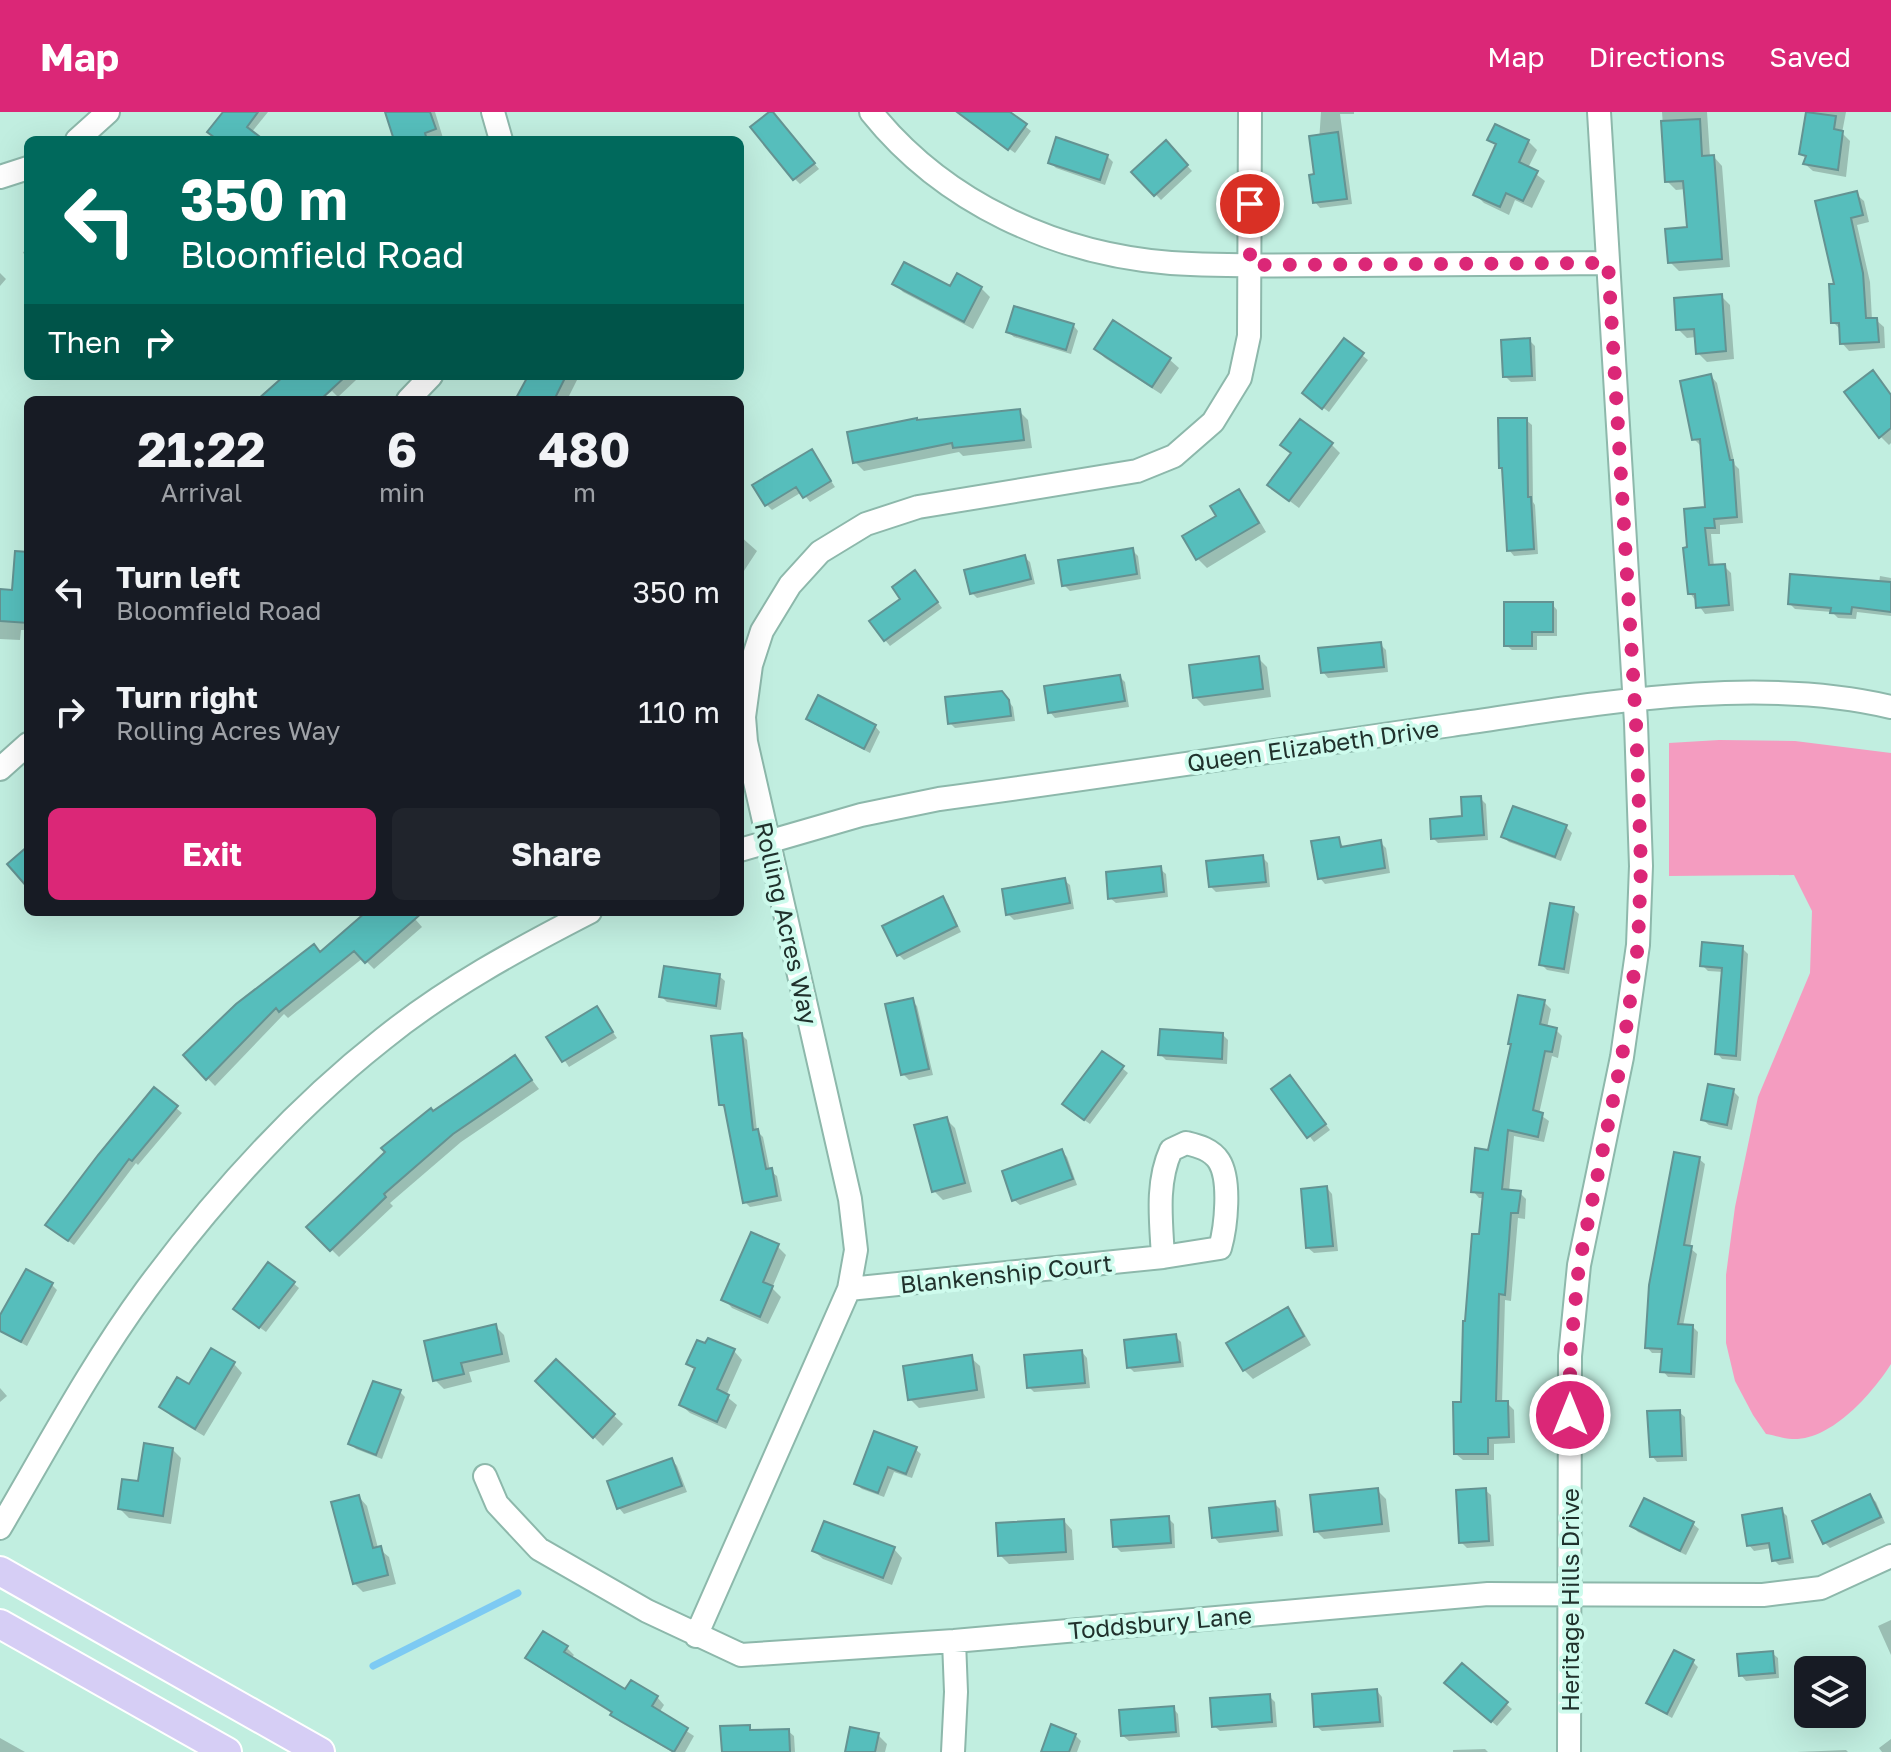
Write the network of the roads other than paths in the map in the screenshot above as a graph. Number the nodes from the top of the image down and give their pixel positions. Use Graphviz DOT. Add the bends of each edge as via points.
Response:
graph roads {
  1 [pos="108,112"];
  2 [pos="493,112"];
  3 [pos="871,112"];
  4 [pos="1250,112"];
  5 [pos="1599,112"];
  6 [pos="81,136"];
  7 [pos="500,136"];
  8 [pos="24,169"];
  9 [pos="0,177"];
  10 [pos="1608,263"];
  11 [pos="1250,265"];
  12 [pos="427,380"];
  13 [pos="412,396"];
  14 [pos="1634,700"];
  15 [pos="1891,707"];
  16 [pos="24,747"];
  17 [pos="2,764"];
  18 [pos="768,841"];
  19 [pos="744,849"];
  20 [pos="582,916"];
  21 [pos="1163,1257"];
  22 [pos="849,1289"];
  23 [pos="485,1476"];
  24 [pos="0,1528"];
  25 [pos="1891,1556"];
  26 [pos="0,1571"];
  27 [pos="1569,1594"];
  28 [pos="0,1624"];
  29 [pos="696,1636"];
  30 [pos="954,1641"];
  31 [pos="227,1752"];
  32 [pos="320,1752"];
  33 [pos="953,1752"];
  34 [pos="1569,1752"];
  1 -- 6 [label="street"];
  2 -- 7 [label="street"];
  3 -- 11 [label="street" via="956,191 1045,236 1169,263"];
  4 -- 11 [label="street, Rolling Acres Way"];
  5 -- 10 [label="street, Heritage Hills Drive"];
  8 -- 9 [label="street"];
  10 -- 11 [label="street"];
  10 -- 14 [label="street, Heritage Hills Drive"];
  11 -- 18 [label="street, Rolling Acres Way" via="1249,336 1240,378 1213,422 1174,456 1137,471 918,507 866,524 820,552 790,585 762,631 744,717"];
  12 -- 13 [label="street"];
  14 -- 15 [label="street, Queen Elizabeth Drive" via="1763,694 1854,698"];
  14 -- 18 [label="street, Queen Elizabeth Drive" via="939,799"];
  14 -- 27 [label="street, Heritage Hills Drive" via="1641,866 1638,945 1622,1057 1579,1265 1570,1356"];
  16 -- 17 [label="street"];
  18 -- 19 [label="street, Queen Elizabeth Drive"];
  18 -- 22 [label="street, Rolling Acres Way" via="850,1199 856,1250"];
  20 -- 24 [label="street" via="455,988 383,1038 225,1190 145,1291"];
  21 -- 21 [label="street, Blankenship Court" via="1220,1248 1226,1212 1220,1162 1207,1149 1186,1143 1171,1150 1163,1167"];
  21 -- 22 [label="street, Blankenship Court"];
  22 -- 29 [label="street, Rolling Acres Way"];
  23 -- 29 [label="street, Toddsbury Lane" via="497,1504 539,1549"];
  25 -- 27 [label="street, Toddsbury Lane" via="1821,1588 1763,1595"];
  26 -- 32 [label="main road"];
  27 -- 30 [label="street, Toddsbury Lane" via="1393,1601"];
  27 -- 34 [label="street, Heritage Hills Drive"];
  28 -- 31 [label="main road"];
  29 -- 30 [label="street, Toddsbury Lane" via="741,1655"];
  30 -- 33 [label="street"];
}
